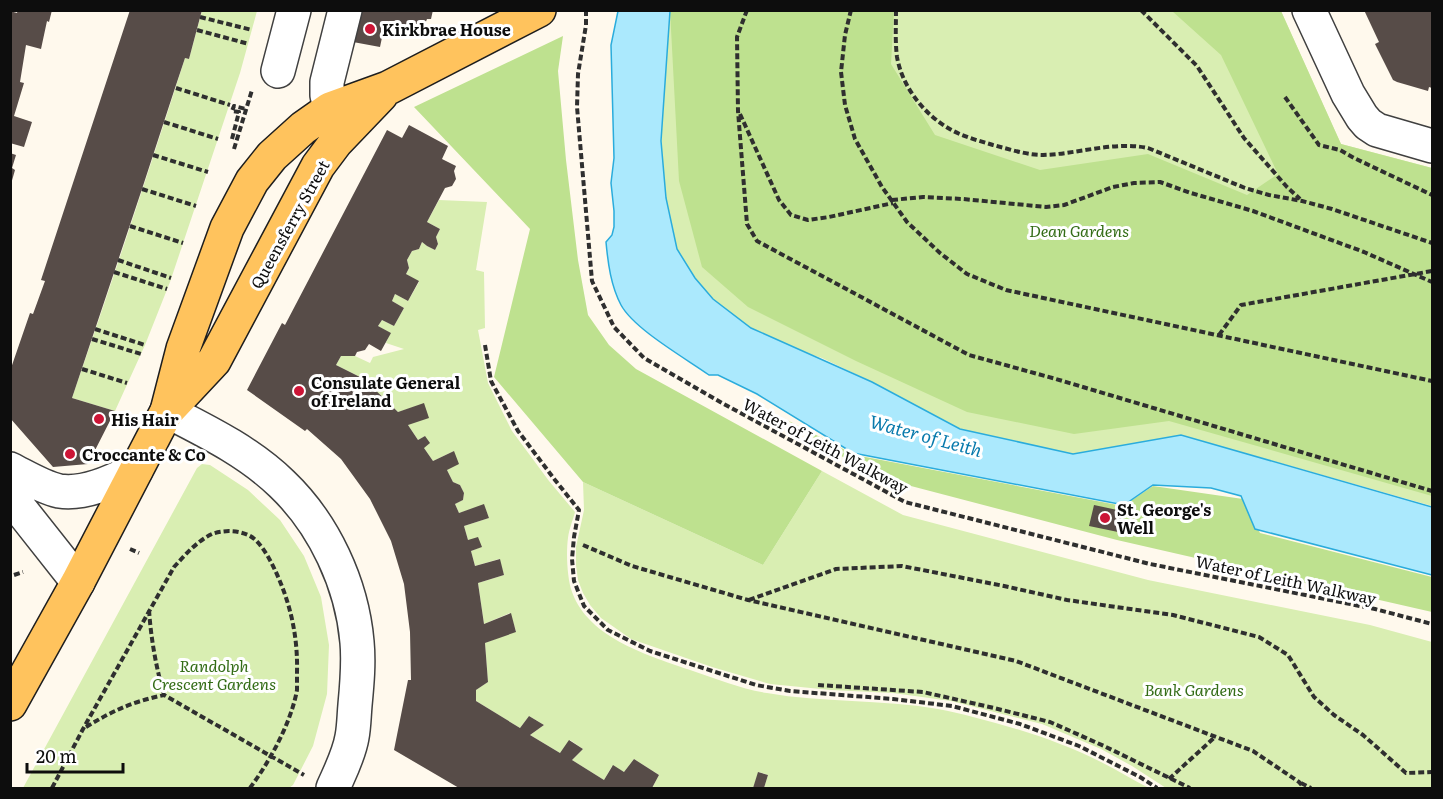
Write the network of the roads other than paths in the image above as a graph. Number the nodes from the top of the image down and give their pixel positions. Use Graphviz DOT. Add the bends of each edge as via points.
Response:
graph roads {
  1 [pos="294,10"];
  2 [pos="345,10"];
  3 [pos="539,10"];
  4 [pos="1309,10"];
  5 [pos="278,71"];
  6 [pos="388,88"];
  7 [pos="330,109"];
  8 [pos="1432,146"];
  9 [pos="167,411"];
  10 [pos="10,470"];
  11 [pos="136,470"];
  12 [pos="10,496"];
  13 [pos="78,582"];
  14 [pos="10,704"];
  15 [pos="333,789"];
  1 -- 5 [label="street"];
  2 -- 7 [label="street" via="327,82"];
  3 -- 6 [label="main road"];
  4 -- 8 [label="street" via="1348,94 1368,124"];
  6 -- 7 [label="main road, Queensferry Street"];
  6 -- 9 [label="main road, Queensferry Street" via="318,166 214,361"];
  7 -- 9 [label="main road, Queensferry Street" via="272,156 252,181 227,228 183,349"];
  9 -- 11 [label="main road, Queensferry Street"];
  9 -- 15 [label="street" via="229,443 283,484 304,507 334,556 352,609 358,678 352,738"];
  10 -- 11 [label="street" via="59,491 102,486"];
  11 -- 13 [label="main road, Queensferry Street"];
  12 -- 13 [label="street"];
  13 -- 14 [label="main road, Queensferry Street"];
}
